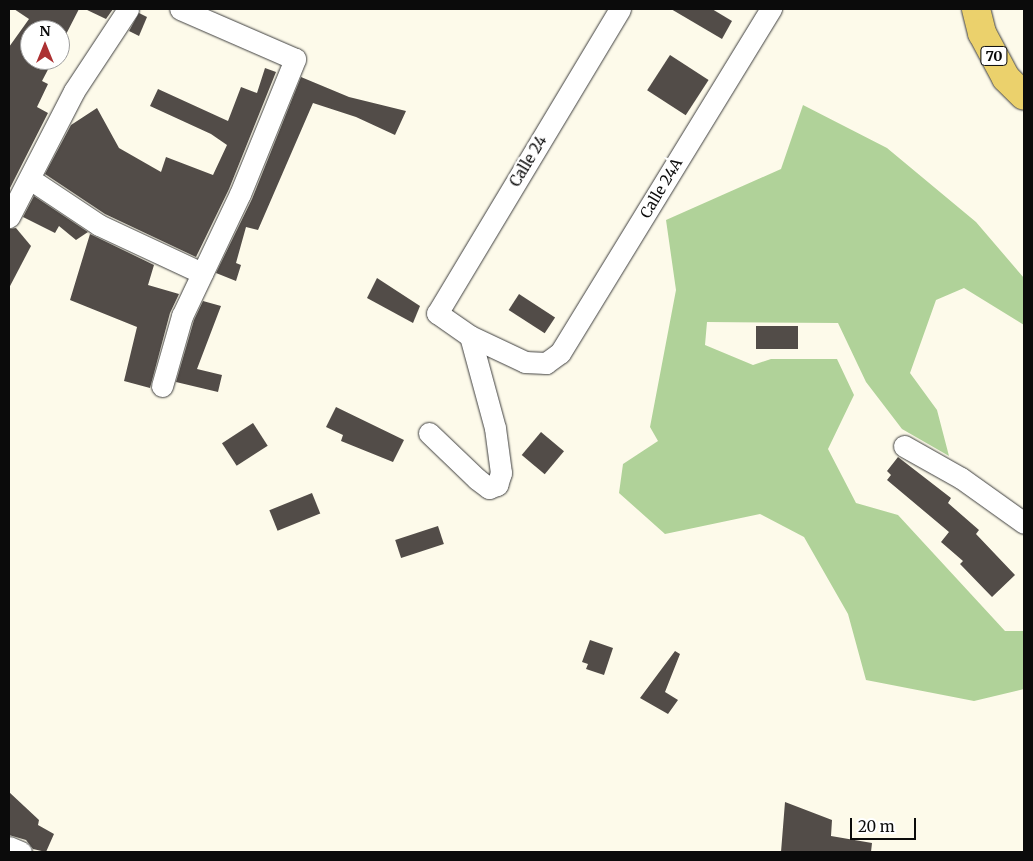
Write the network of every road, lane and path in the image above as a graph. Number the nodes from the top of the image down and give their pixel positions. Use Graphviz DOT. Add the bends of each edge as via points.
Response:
graph roads {
  1 [pos="128,9"];
  2 [pos="180,9"];
  3 [pos="620,9"];
  4 [pos="771,9"];
  5 [pos="976,9"];
  6 [pos="1024,96"];
  7 [pos="30,179"];
  8 [pos="9,217"];
  9 [pos="202,273"];
  10 [pos="470,336"];
  11 [pos="162,386"];
  12 [pos="429,433"];
  13 [pos="904,446"];
  14 [pos="1024,523"];
  15 [pos="9,847"];
  16 [pos="21,852"];
  1 -- 7 [label="street" via="74,91 42,148"];
  2 -- 9 [label="street" via="295,59 240,194"];
  3 -- 10 [label="street, Calle 24" via="436,313"];
  4 -- 10 [label="street, Calle 24A" via="560,353 546,363 524,362"];
  5 -- 6 [label="main road, 70" via="982,33 1006,78"];
  7 -- 8 [label="street"];
  7 -- 9 [label="street" via="100,225"];
  9 -- 11 [label="street" via="182,316"];
  10 -- 12 [label="street" via="495,428 501,473 496,485 489,488 477,479"];
  13 -- 14 [label="street" via="961,478"];
  15 -- 16 [label="street"];
}
